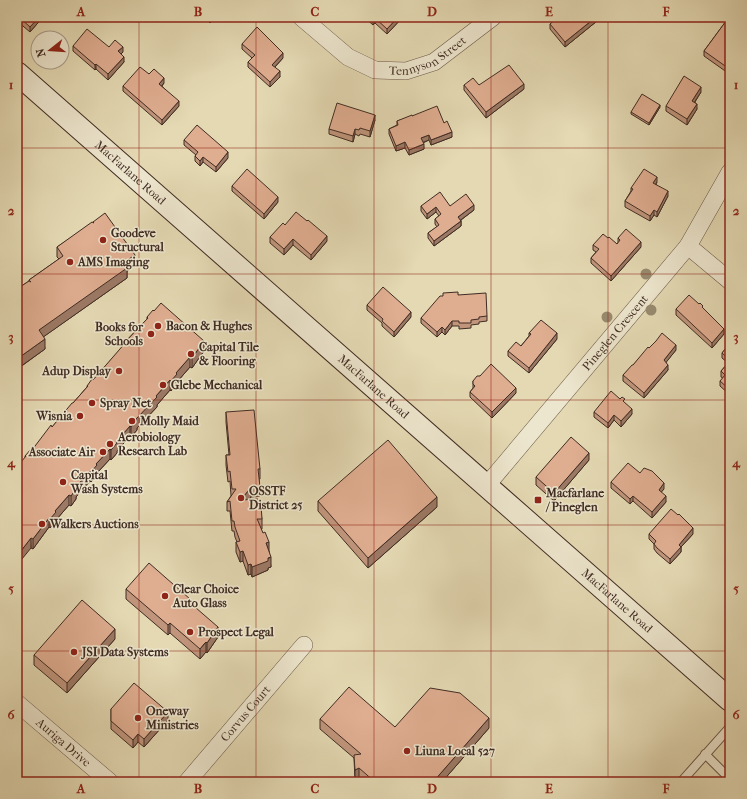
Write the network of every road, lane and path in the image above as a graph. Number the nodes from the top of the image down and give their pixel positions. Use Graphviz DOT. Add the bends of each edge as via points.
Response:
graph roads {
  1 [pos="301,17"];
  2 [pos="493,17"];
  3 [pos="17,73"];
  4 [pos="730,172"];
  5 [pos="688,246"];
  6 [pos="730,281"];
  7 [pos="487,485"];
  8 [pos="304,645"];
  9 [pos="730,700"];
  10 [pos="17,703"];
  11 [pos="730,727"];
  12 [pos="705,754"];
  13 [pos="730,779"];
  14 [pos="110,782"];
  15 [pos="187,782"];
  16 [pos="681,782"];
  1 -- 2 [label="street, Tennyson Street" via="348,57 377,70 406,71 434,62"];
  3 -- 7 [label="street, MacFarlane Road"];
  4 -- 5 [label="street, Pineglen Crescent"];
  5 -- 6 [label="street"];
  5 -- 7 [label="street, Pineglen Crescent"];
  7 -- 9 [label="street, MacFarlane Road"];
  8 -- 15 [label="street, Corvus Court"];
  10 -- 14 [label="street, Auriga Drive"];
  11 -- 12 [label="lane"];
  12 -- 13 [label="lane"];
  12 -- 16 [label="lane"];
}
